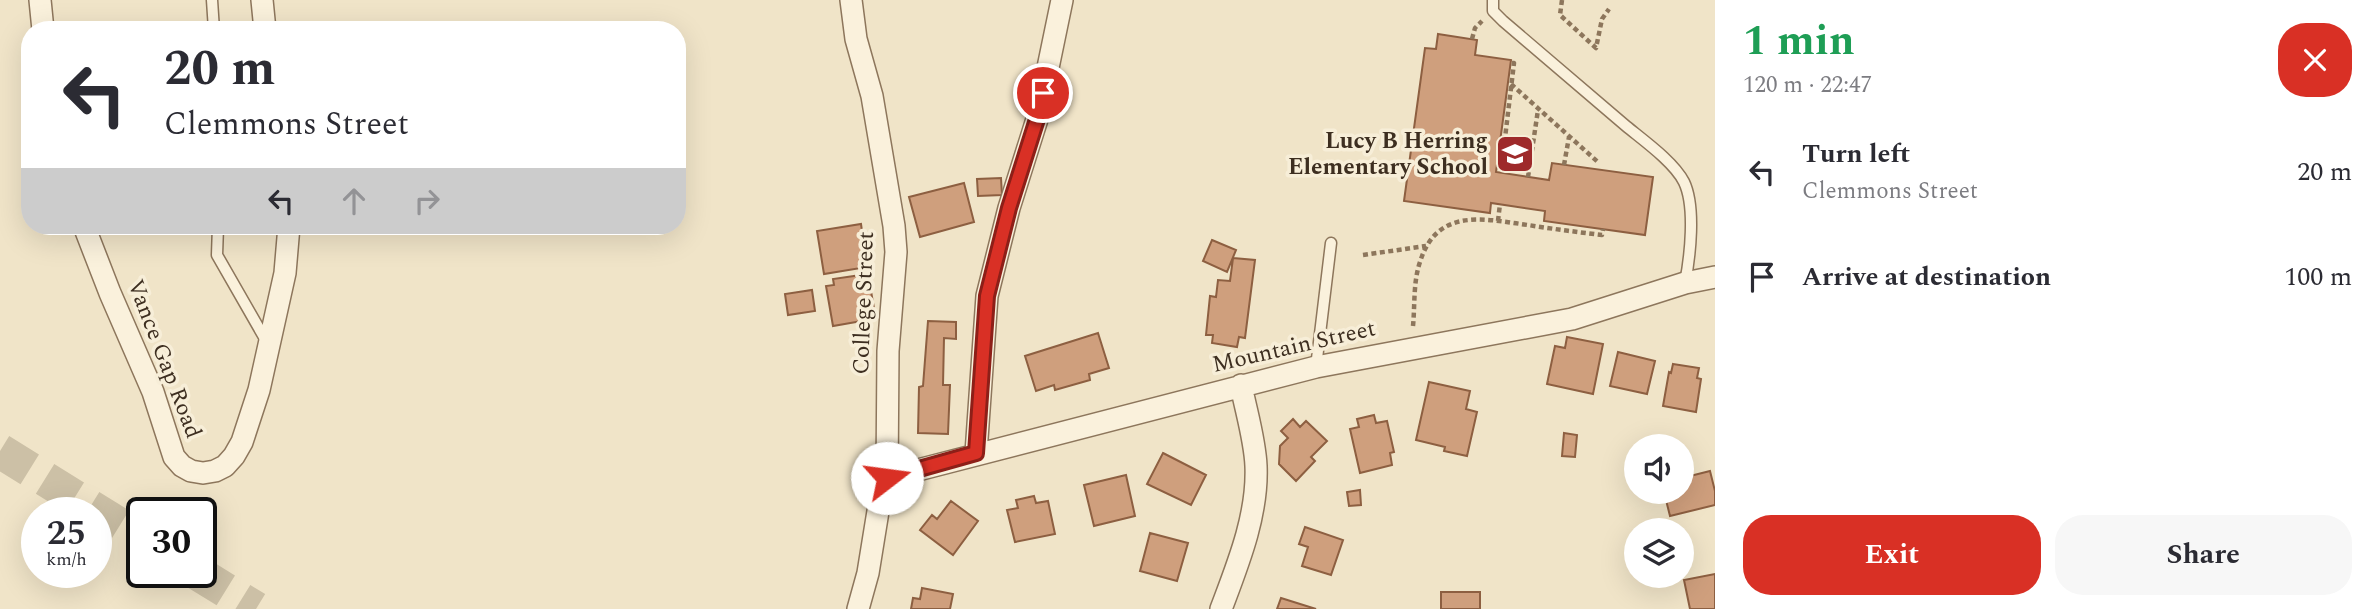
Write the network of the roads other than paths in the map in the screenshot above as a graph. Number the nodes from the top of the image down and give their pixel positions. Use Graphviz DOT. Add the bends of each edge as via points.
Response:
graph roads {
  1 [pos="40,0"];
  2 [pos="212,0"];
  3 [pos="262,0"];
  4 [pos="851,0"];
  5 [pos="1062,0"];
  6 [pos="1493,0"];
  7 [pos="42,21"];
  8 [pos="213,21"];
  9 [pos="264,21"];
  10 [pos="87,235"];
  11 [pos="218,235"];
  12 [pos="288,235"];
  13 [pos="1331,243"];
  14 [pos="1715,276"];
  15 [pos="1685,283"];
  16 [pos="269,346"];
  17 [pos="1316,367"];
  18 [pos="1241,385"];
  19 [pos="976,453"];
  20 [pos="887,478"];
  21 [pos="858,609"];
  22 [pos="1221,609"];
  1 -- 7 [label="street"];
  2 -- 8 [label="lane"];
  3 -- 9 [label="street"];
  4 -- 20 [label="street, College Street" via="894,226"];
  5 -- 19 [label="street" via="1038,116 987,296"];
  6 -- 15 [label="lane" via="1493,11 1503,21 1644,141 1684,182 1690,223"];
  10 -- 16 [label="street, Vance Gap Road" via="153,392 174,457 182,466 203,474 225,466 234,456 259,390"];
  11 -- 16 [label="lane" via="217,255"];
  12 -- 16 [label="street, Vance Gap Road"];
  13 -- 17 [label="lane"];
  14 -- 15 [label="street, Mountain Street"];
  15 -- 17 [label="street, Mountain Street" via="1572,319"];
  17 -- 18 [label="street, Mountain Street"];
  18 -- 19 [label="street, Mountain Street"];
  18 -- 22 [label="street" via="1256,465 1255,486 1251,517"];
  19 -- 20 [label="street, Mountain Street"];
  20 -- 21 [label="street, College Street"];
}
